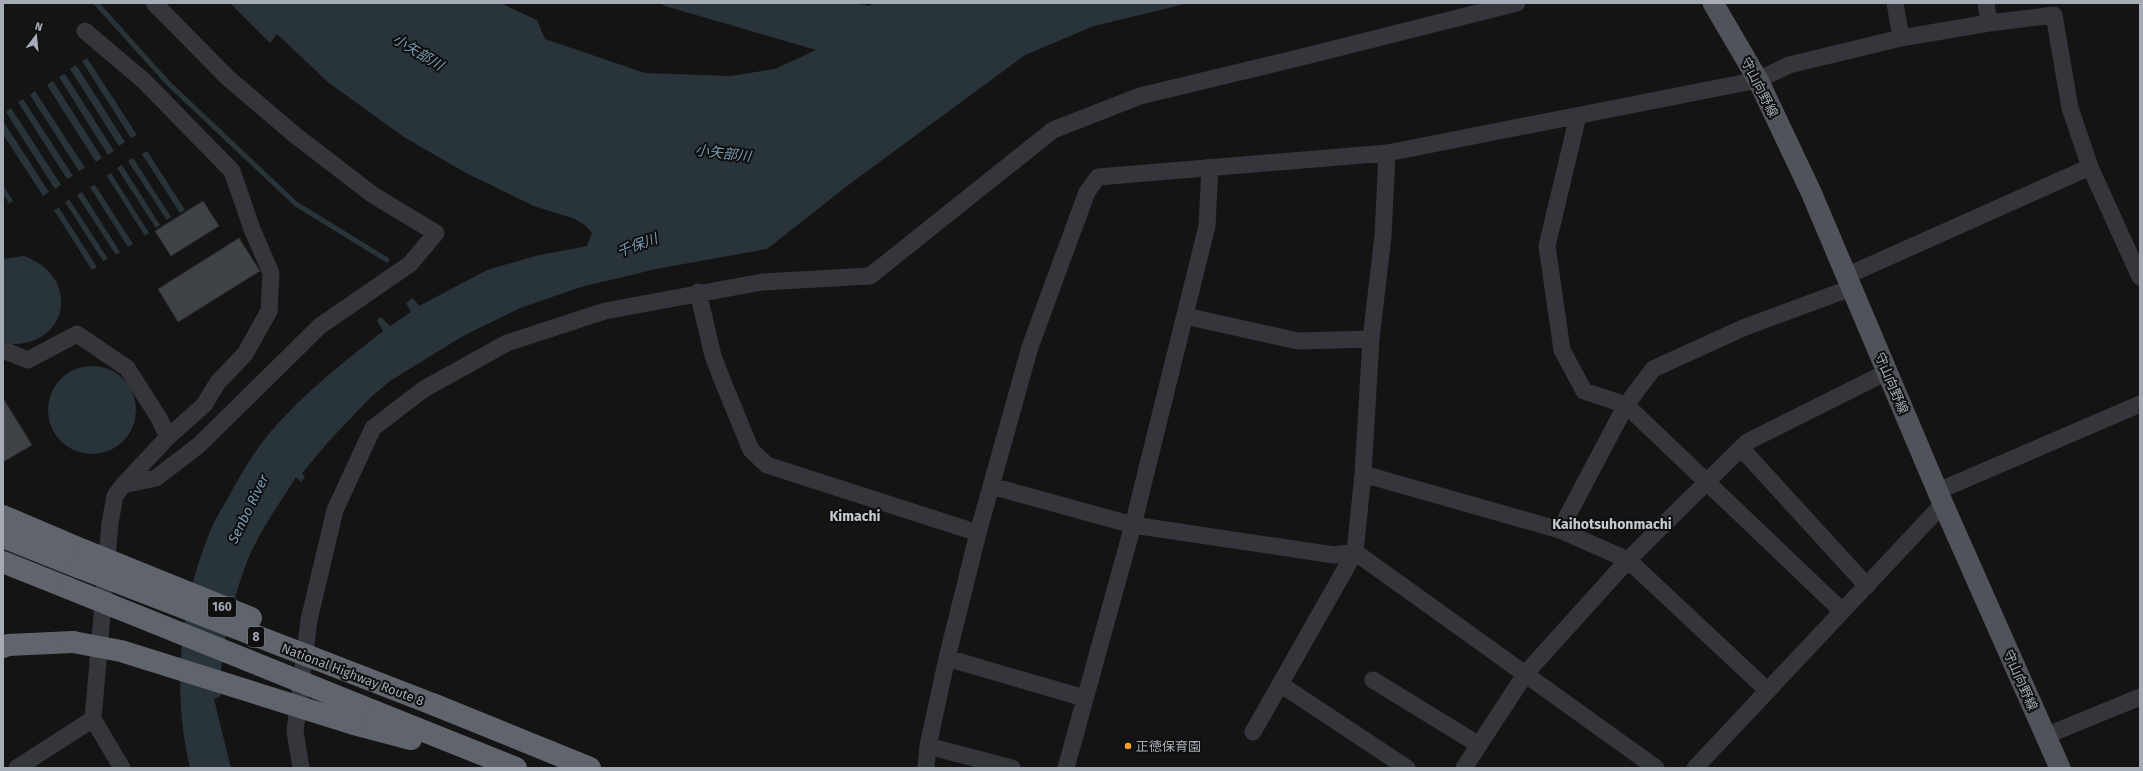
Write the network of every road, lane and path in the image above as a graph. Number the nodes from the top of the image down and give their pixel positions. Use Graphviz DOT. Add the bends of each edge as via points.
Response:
graph roads {
  1 [pos="154,3"];
  2 [pos="1517,3"];
  3 [pos="1713,3"];
  4 [pos="1894,3"];
  5 [pos="1986,3"];
  6 [pos="1989,23"];
  7 [pos="85,31"];
  8 [pos="1902,38"];
  9 [pos="1758,80"];
  10 [pos="1578,116"];
  11 [pos="1387,153"];
  12 [pos="1210,167"];
  13 [pos="2090,168"];
  14 [pos="2140,277"];
  15 [pos="1849,282"];
  16 [pos="698,292"];
  17 [pos="1185,316"];
  18 [pos="1371,339"];
  19 [pos="3,350"];
  20 [pos="1887,372"];
  21 [pos="2140,404"];
  22 [pos="1626,405"];
  23 [pos="168,437"];
  24 [pos="1741,448"];
  25 [pos="1363,474"];
  26 [pos="1706,481"];
  27 [pos="123,485"];
  28 [pos="991,486"];
  29 [pos="1941,497"];
  30 [pos="3,516"];
  31 [pos="1133,525"];
  32 [pos="1560,530"];
  33 [pos="978,533"];
  34 [pos="3,537"];
  35 [pos="1355,552"];
  36 [pos="80,558"];
  37 [pos="1628,560"];
  38 [pos="3,562"];
  39 [pos="1867,586"];
  40 [pos="1842,611"];
  41 [pos="3,647"];
  42 [pos="947,658"];
  43 [pos="1526,673"];
  44 [pos="1373,680"];
  45 [pos="1280,684"];
  46 [pos="1768,691"];
  47 [pos="2140,697"];
  48 [pos="1084,698"];
  49 [pos="357,715"];
  50 [pos="93,719"];
  51 [pos="1253,732"];
  52 [pos="2045,736"];
  53 [pos="1479,745"];
  54 [pos="928,746"];
  55 [pos="1701,766"];
  56 [pos="17,768"];
  57 [pos="122,768"];
  58 [pos="301,768"];
  59 [pos="516,768"];
  60 [pos="590,768"];
  61 [pos="926,768"];
  62 [pos="1012,768"];
  63 [pos="1066,768"];
  64 [pos="1407,768"];
  65 [pos="1464,768"];
  66 [pos="1656,768"];
  67 [pos="2060,768"];
  1 -- 27 [label="street" via="228,78 295,134 373,195 436,233 410,264 320,326 199,445 156,478"];
  2 -- 16 [label="street" via="1140,96 1053,130 870,276 762,282"];
  3 -- 9 [label="main road, 守山向野線"];
  4 -- 8 [label="street"];
  5 -- 6 [label="street"];
  6 -- 8 [label="street"];
  6 -- 13 [label="street" via="2054,15 2070,108"];
  7 -- 23 [label="street" via="144,81 232,171 252,229 271,273 269,311 245,354 218,382 204,405"];
  8 -- 9 [label="street" via="1789,66"];
  9 -- 10 [label="street"];
  9 -- 15 [label="main road, 守山向野線" via="1811,192"];
  10 -- 11 [label="street"];
  10 -- 22 [label="street" via="1548,246 1562,350 1584,391"];
  11 -- 12 [label="street"];
  11 -- 18 [label="street" via="1383,236"];
  12 -- 17 [label="street" via="1207,226"];
  12 -- 28 [label="street" via="1098,177 1087,192 1030,347"];
  13 -- 14 [label="street"];
  13 -- 15 [label="street"];
  15 -- 20 [label="main road, 守山向野線"];
  15 -- 22 [label="street" via="1653,369"];
  16 -- 33 [label="street" via="713,356 723,382 751,450 767,465"];
  16 -- 58 [label="street" via="605,311 507,344 424,389 373,428 335,510 309,620 295,731"];
  17 -- 18 [label="street" via="1298,341"];
  17 -- 31 [label="street"];
  18 -- 25 [label="street"];
  19 -- 23 [label="street" via="28,360 76,334 127,368"];
  20 -- 24 [label="street" via="1747,442"];
  20 -- 29 [label="main road, 守山向野線"];
  21 -- 29 [label="street"];
  22 -- 26 [label="street"];
  22 -- 32 [label="street"];
  23 -- 27 [label="street"];
  24 -- 26 [label="street"];
  24 -- 39 [label="street"];
  25 -- 32 [label="street"];
  25 -- 35 [label="street"];
  26 -- 37 [label="street"];
  26 -- 40 [label="street"];
  27 -- 50 [label="street" via="115,496 110,523"];
  28 -- 31 [label="street"];
  28 -- 33 [label="street"];
  29 -- 39 [label="street"];
  29 -- 52 [label="main road, 守山向野線"];
  30 -- 36 [label="highway"];
  31 -- 35 [label="street" via="1334,554"];
  31 -- 48 [label="street"];
  32 -- 37 [label="street"];
  33 -- 42 [label="street"];
  34 -- 36 [label="highway, National Highway Route 8 / 8"];
  35 -- 43 [label="street"];
  35 -- 45 [label="street"];
  36 -- 60 [label="highway, National Highway Route 8 / 8, bridge" via="356,676 436,705"];
  37 -- 43 [label="street"];
  37 -- 46 [label="street"];
  38 -- 49 [label="highway, National Highway Route 8 / 8, bridge"];
  39 -- 40 [label="street"];
  40 -- 46 [label="street"];
  41 -- 49 [label="highway, bridge" via="73,642 121,651"];
  42 -- 48 [label="street"];
  42 -- 54 [label="street"];
  43 -- 53 [label="street"];
  43 -- 66 [label="street"];
  44 -- 53 [label="street"];
  45 -- 51 [label="street"];
  45 -- 64 [label="street"];
  46 -- 55 [label="street"];
  47 -- 52 [label="street"];
  48 -- 63 [label="street"];
  49 -- 59 [label="highway"];
  50 -- 56 [label="street"];
  50 -- 57 [label="street"];
  52 -- 67 [label="main road, 守山向野線"];
  53 -- 65 [label="street"];
  54 -- 61 [label="street"];
  54 -- 62 [label="street"];
}
